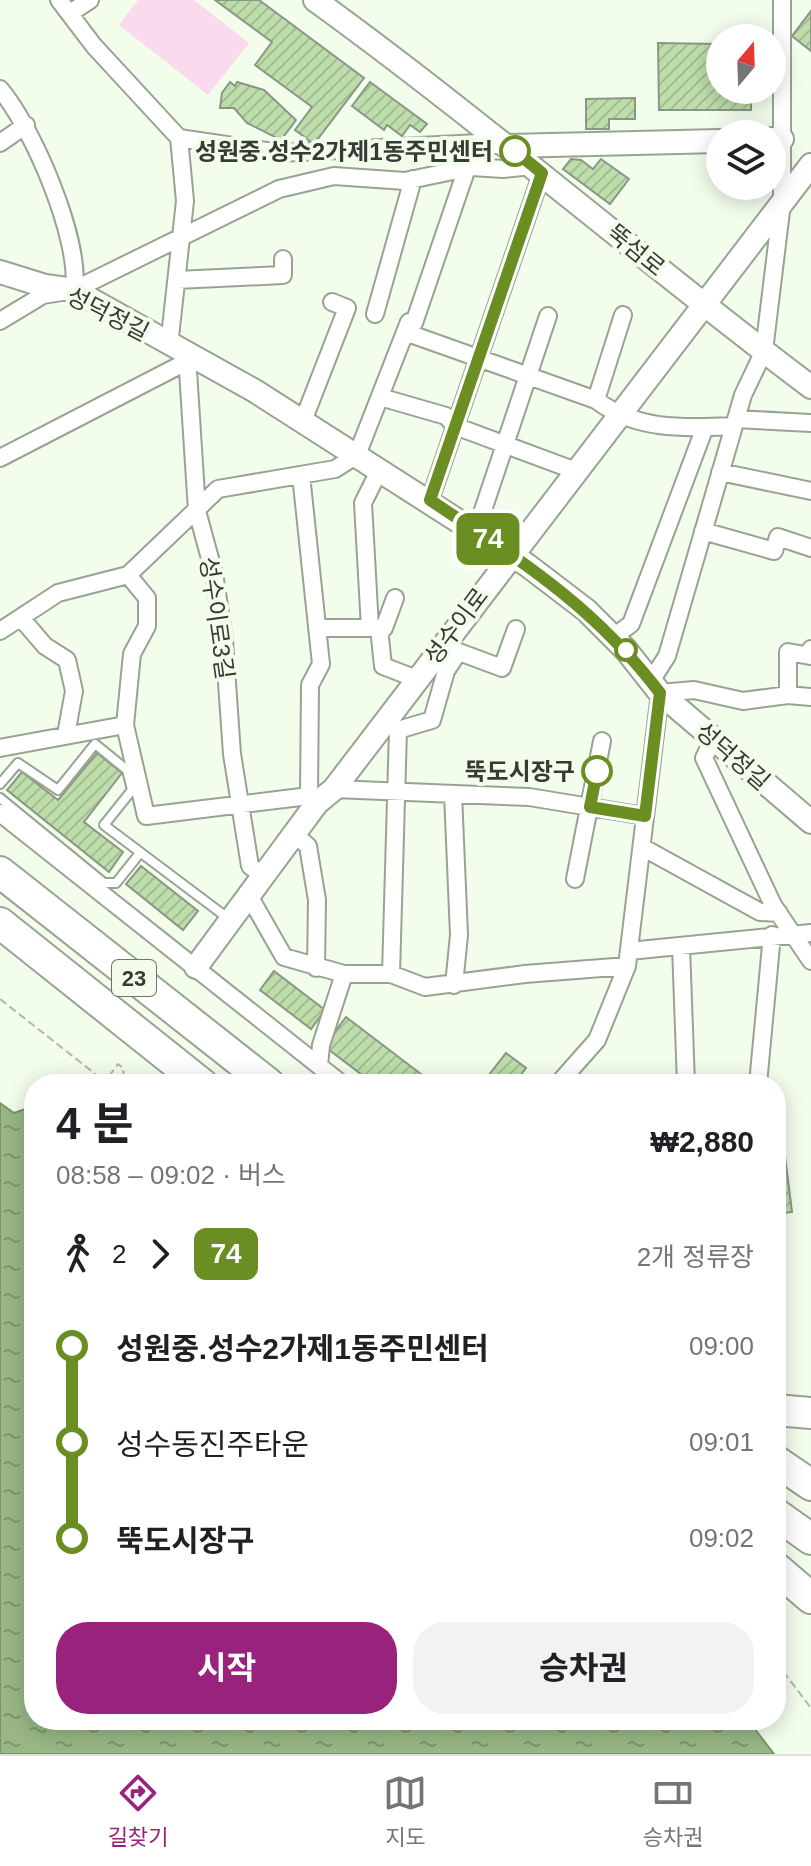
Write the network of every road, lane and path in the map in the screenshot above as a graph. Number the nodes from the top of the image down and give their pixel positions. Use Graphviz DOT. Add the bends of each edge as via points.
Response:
graph roads {
  1 [pos="90,0"];
  2 [pos="315,0"];
  3 [pos="782,0"];
  4 [pos="65,7"];
  5 [pos="0,89"];
  6 [pos="778,120"];
  7 [pos="26,125"];
  8 [pos="179,138"];
  9 [pos="706,141"];
  10 [pos="0,143"];
  11 [pos="509,146"];
  12 [pos="467,168"];
  13 [pos="537,169"];
  14 [pos="413,179"];
  15 [pos="806,181"];
  16 [pos="782,200"];
  17 [pos="782,203"];
  18 [pos="182,237"];
  19 [pos="283,259"];
  20 [pos="0,272"];
  21 [pos="177,280"];
  22 [pos="74,290"];
  23 [pos="332,302"];
  24 [pos="704,307"];
  25 [pos="375,314"];
  26 [pos="623,315"];
  27 [pos="548,316"];
  28 [pos="0,321"];
  29 [pos="405,332"];
  30 [pos="764,351"];
  31 [pos="182,354"];
  32 [pos="478,358"];
  33 [pos="528,376"];
  34 [pos="811,387"];
  35 [pos="380,397"];
  36 [pos="596,400"];
  37 [pos="618,417"];
  38 [pos="303,421"];
  39 [pos="735,423"];
  40 [pos="811,423"];
  41 [pos="455,426"];
  42 [pos="705,427"];
  43 [pos="505,444"];
  44 [pos="357,455"];
  45 [pos="0,458"];
  46 [pos="380,469"];
  47 [pos="576,471"];
  48 [pos="720,472"];
  49 [pos="301,475"];
  50 [pos="811,491"];
  51 [pos="430,500"];
  52 [pos="197,511"];
  53 [pos="476,531"];
  54 [pos="703,531"];
  55 [pos="811,548"];
  56 [pos="511,554"];
  57 [pos="128,575"];
  58 [pos="395,598"];
  59 [pos="21,618"];
  60 [pos="317,628"];
  61 [pos="375,628"];
  62 [pos="0,629"];
  63 [pos="516,629"];
  64 [pos="613,637"];
  65 [pos="450,648"];
  66 [pos="811,649"];
  67 [pos="417,679"];
  68 [pos="655,687"];
  69 [pos="788,695"];
  70 [pos="811,697"];
  71 [pos="125,725"];
  72 [pos="392,725"];
  73 [pos="66,735"];
  74 [pos="713,739"];
  75 [pos="602,741"];
  76 [pos="0,748"];
  77 [pos="0,784"];
  78 [pos="396,793"];
  79 [pos="453,794"];
  80 [pos="320,796"];
  81 [pos="0,798"];
  82 [pos="240,805"];
  83 [pos="590,807"];
  84 [pos="0,813"];
  85 [pos="645,816"];
  86 [pos="811,822"];
  87 [pos="294,834"];
  88 [pos="642,847"];
  89 [pos="140,853"];
  90 [pos="0,872"];
  91 [pos="262,875"];
  92 [pos="575,879"];
  93 [pos="248,894"];
  94 [pos="779,913"];
  95 [pos="230,920"];
  96 [pos="0,923"];
  97 [pos="792,933"];
  98 [pos="811,933"];
  99 [pos="772,935"];
  100 [pos="681,946"];
  101 [pos="628,959"];
  102 [pos="811,961"];
  103 [pos="196,967"];
  104 [pos="316,968"];
  105 [pos="344,974"];
  106 [pos="391,974"];
  107 [pos="454,985"];
  108 [pos="0,999"];
  109 [pos="319,1066"];
  110 [pos="95,1074"];
  111 [pos="111,1074"];
  112 [pos="124,1074"];
  113 [pos="189,1074"];
  114 [pos="256,1074"];
  115 [pos="329,1074"];
  116 [pos="567,1074"];
  117 [pos="686,1074"];
  118 [pos="759,1074"];
  119 [pos="786,1397"];
  120 [pos="811,1401"];
  121 [pos="786,1411"];
  122 [pos="811,1413"];
  123 [pos="786,1468"];
  124 [pos="808,1482"];
  125 [pos="786,1521"];
  126 [pos="811,1539"];
  127 [pos="786,1577"];
  128 [pos="811,1598"];
  129 [pos="786,1675"];
  130 [pos="811,1708"];
  1 -- 4 [label="street"];
  2 -- 11 [label="street, 뚝섬로"];
  3 -- 6 [label="street"];
  4 -- 8 [label="street"];
  5 -- 7 [label="street"];
  7 -- 10 [label="street"];
  7 -- 22 [label="street" via="70,246"];
  8 -- 11 [label="street" via="280,153"];
  8 -- 18 [label="street, 성덕정길" via="185,201"];
  9 -- 11 [label="street"];
  11 -- 13 [label="street, 뚝섬로"];
  12 -- 13 [label="street"];
  12 -- 14 [label="street"];
  12 -- 29 [label="street" via="414,323 409,322"];
  13 -- 24 [label="street, 뚝섬로"];
  13 -- 32 [label="street"];
  14 -- 18 [label="street" via="334,176 279,189"];
  14 -- 25 [label="street"];
  15 -- 17 [label="street, 성수이로"];
  16 -- 17 [label="street"];
  17 -- 24 [label="street, 성수이로"];
  17 -- 30 [label="street"];
  18 -- 21 [label="street, 성덕정길"];
  18 -- 22 [label="street"];
  19 -- 21 [label="street" via="283,275"];
  20 -- 22 [label="street, 성덕정길"];
  21 -- 31 [label="street, 성덕정길"];
  22 -- 28 [label="street" via="43,295"];
  22 -- 31 [label="street, 성덕정길"];
  23 -- 38 [label="street" via="347,308"];
  24 -- 30 [label="street, 뚝섬로"];
  24 -- 37 [label="street, 성수이로"];
  26 -- 36 [label="street"];
  27 -- 33 [label="street"];
  29 -- 32 [label="street"];
  29 -- 35 [label="street"];
  30 -- 34 [label="street, 뚝섬로"];
  30 -- 39 [label="street"];
  31 -- 38 [label="street, 성덕정길"];
  31 -- 45 [label="street"];
  31 -- 52 [label="street, 성수이로3길"];
  32 -- 33 [label="street"];
  32 -- 41 [label="street"];
  33 -- 36 [label="street"];
  33 -- 43 [label="street"];
  35 -- 41 [label="street" via="446,416"];
  35 -- 44 [label="street"];
  36 -- 37 [label="street"];
  37 -- 42 [label="street" via="671,429"];
  37 -- 47 [label="street, 성수이로"];
  38 -- 44 [label="street, 성덕정길"];
  39 -- 40 [label="street"];
  39 -- 42 [label="street"];
  39 -- 48 [label="street"];
  41 -- 43 [label="street"];
  41 -- 51 [label="street"];
  42 -- 64 [label="street" via="631,624"];
  43 -- 47 [label="street"];
  43 -- 53 [label="street"];
  44 -- 46 [label="street, 성덕정길"];
  44 -- 49 [label="street" via="335,469"];
  46 -- 51 [label="street, 성덕정길"];
  46 -- 61 [label="street" via="363,503"];
  47 -- 56 [label="street, 성수이로"];
  48 -- 50 [label="street"];
  48 -- 54 [label="street"];
  49 -- 52 [label="street" via="218,489"];
  49 -- 60 [label="street"];
  51 -- 53 [label="street, 성덕정길"];
  52 -- 57 [label="street"];
  52 -- 82 [label="street, 성수이로3길" via="224,640"];
  53 -- 56 [label="street, 성덕정길"];
  54 -- 55 [label="street" via="774,551 778,537"];
  54 -- 68 [label="street"];
  56 -- 64 [label="street, 성덕정길"];
  56 -- 65 [label="street, 성수이로"];
  57 -- 59 [label="street" via="58,593"];
  57 -- 71 [label="street" via="147,598 147,626 132,654"];
  58 -- 61 [label="street" via="384,628"];
  59 -- 62 [label="street"];
  59 -- 73 [label="street" via="45,646 67,660 74,691"];
  60 -- 61 [label="street"];
  60 -- 80 [label="street" via="321,664 310,685"];
  61 -- 67 [label="street" via="383,666"];
  63 -- 65 [label="street" via="502,668"];
  64 -- 68 [label="street, 성덕정길"];
  65 -- 67 [label="street, 성수이로"];
  65 -- 72 [label="street" via="432,720"];
  66 -- 69 [label="street" via="810,656 788,652"];
  67 -- 72 [label="street, 성수이로"];
  68 -- 69 [label="street" via="743,701"];
  68 -- 74 [label="street, 성덕정길"];
  68 -- 85 [label="street"];
  69 -- 70 [label="street"];
  71 -- 73 [label="street"];
  71 -- 82 [label="street" via="146,816"];
  72 -- 78 [label="street"];
  72 -- 80 [label="street, 성수이로"];
  73 -- 76 [label="street"];
  74 -- 86 [label="street, 성덕정길"];
  74 -- 94 [label="street" via="704,758"];
  75 -- 83 [label="street"];
  77 -- 89 [label="lane" via="18,763 58,790 95,744 127,770 132,790 104,825"];
  78 -- 79 [label="street"];
  78 -- 80 [label="street"];
  78 -- 106 [label="street"];
  79 -- 83 [label="street" via="529,797"];
  79 -- 107 [label="street" via="459,935"];
  80 -- 82 [label="street"];
  80 -- 87 [label="street, 성수이로"];
  81 -- 89 [label="lane" via="104,883 116,883"];
  82 -- 91 [label="street, 성수이로3길" via="250,866"];
  83 -- 85 [label="street"];
  83 -- 92 [label="street"];
  84 -- 103 [label="street"];
  85 -- 88 [label="street"];
  87 -- 91 [label="street, 성수이로"];
  87 -- 104 [label="street" via="308,846 317,900"];
  88 -- 94 [label="street" via="760,912"];
  88 -- 101 [label="street"];
  89 -- 95 [label="lane"];
  90 -- 114 [label="highway, 23"];
  91 -- 93 [label="street, 성수이로"];
  93 -- 95 [label="street, 성수이로"];
  93 -- 104 [label="street" via="284,957"];
  94 -- 97 [label="street"];
  95 -- 103 [label="street, 성수이로"];
  96 -- 113 [label="highway, 23"];
  97 -- 98 [label="street"];
  97 -- 99 [label="street"];
  97 -- 102 [label="street"];
  99 -- 100 [label="street"];
  99 -- 118 [label="street"];
  100 -- 101 [label="street"];
  100 -- 117 [label="street"];
  101 -- 107 [label="street"];
  101 -- 116 [label="street" via="597,1040"];
  103 -- 109 [label="street"];
  104 -- 105 [label="street"];
  105 -- 106 [label="street"];
  105 -- 109 [label="street"];
  106 -- 107 [label="street" via="425,987"];
  108 -- 110 [label="path"];
  109 -- 115 [label="street"];
  111 -- 112 [label="path" via="118,1064"];
  119 -- 120 [label="street"];
  121 -- 122 [label="highway"];
  123 -- 124 [label="highway"];
  125 -- 126 [label="highway"];
  127 -- 128 [label="highway"];
  129 -- 130 [label="path"];
}
